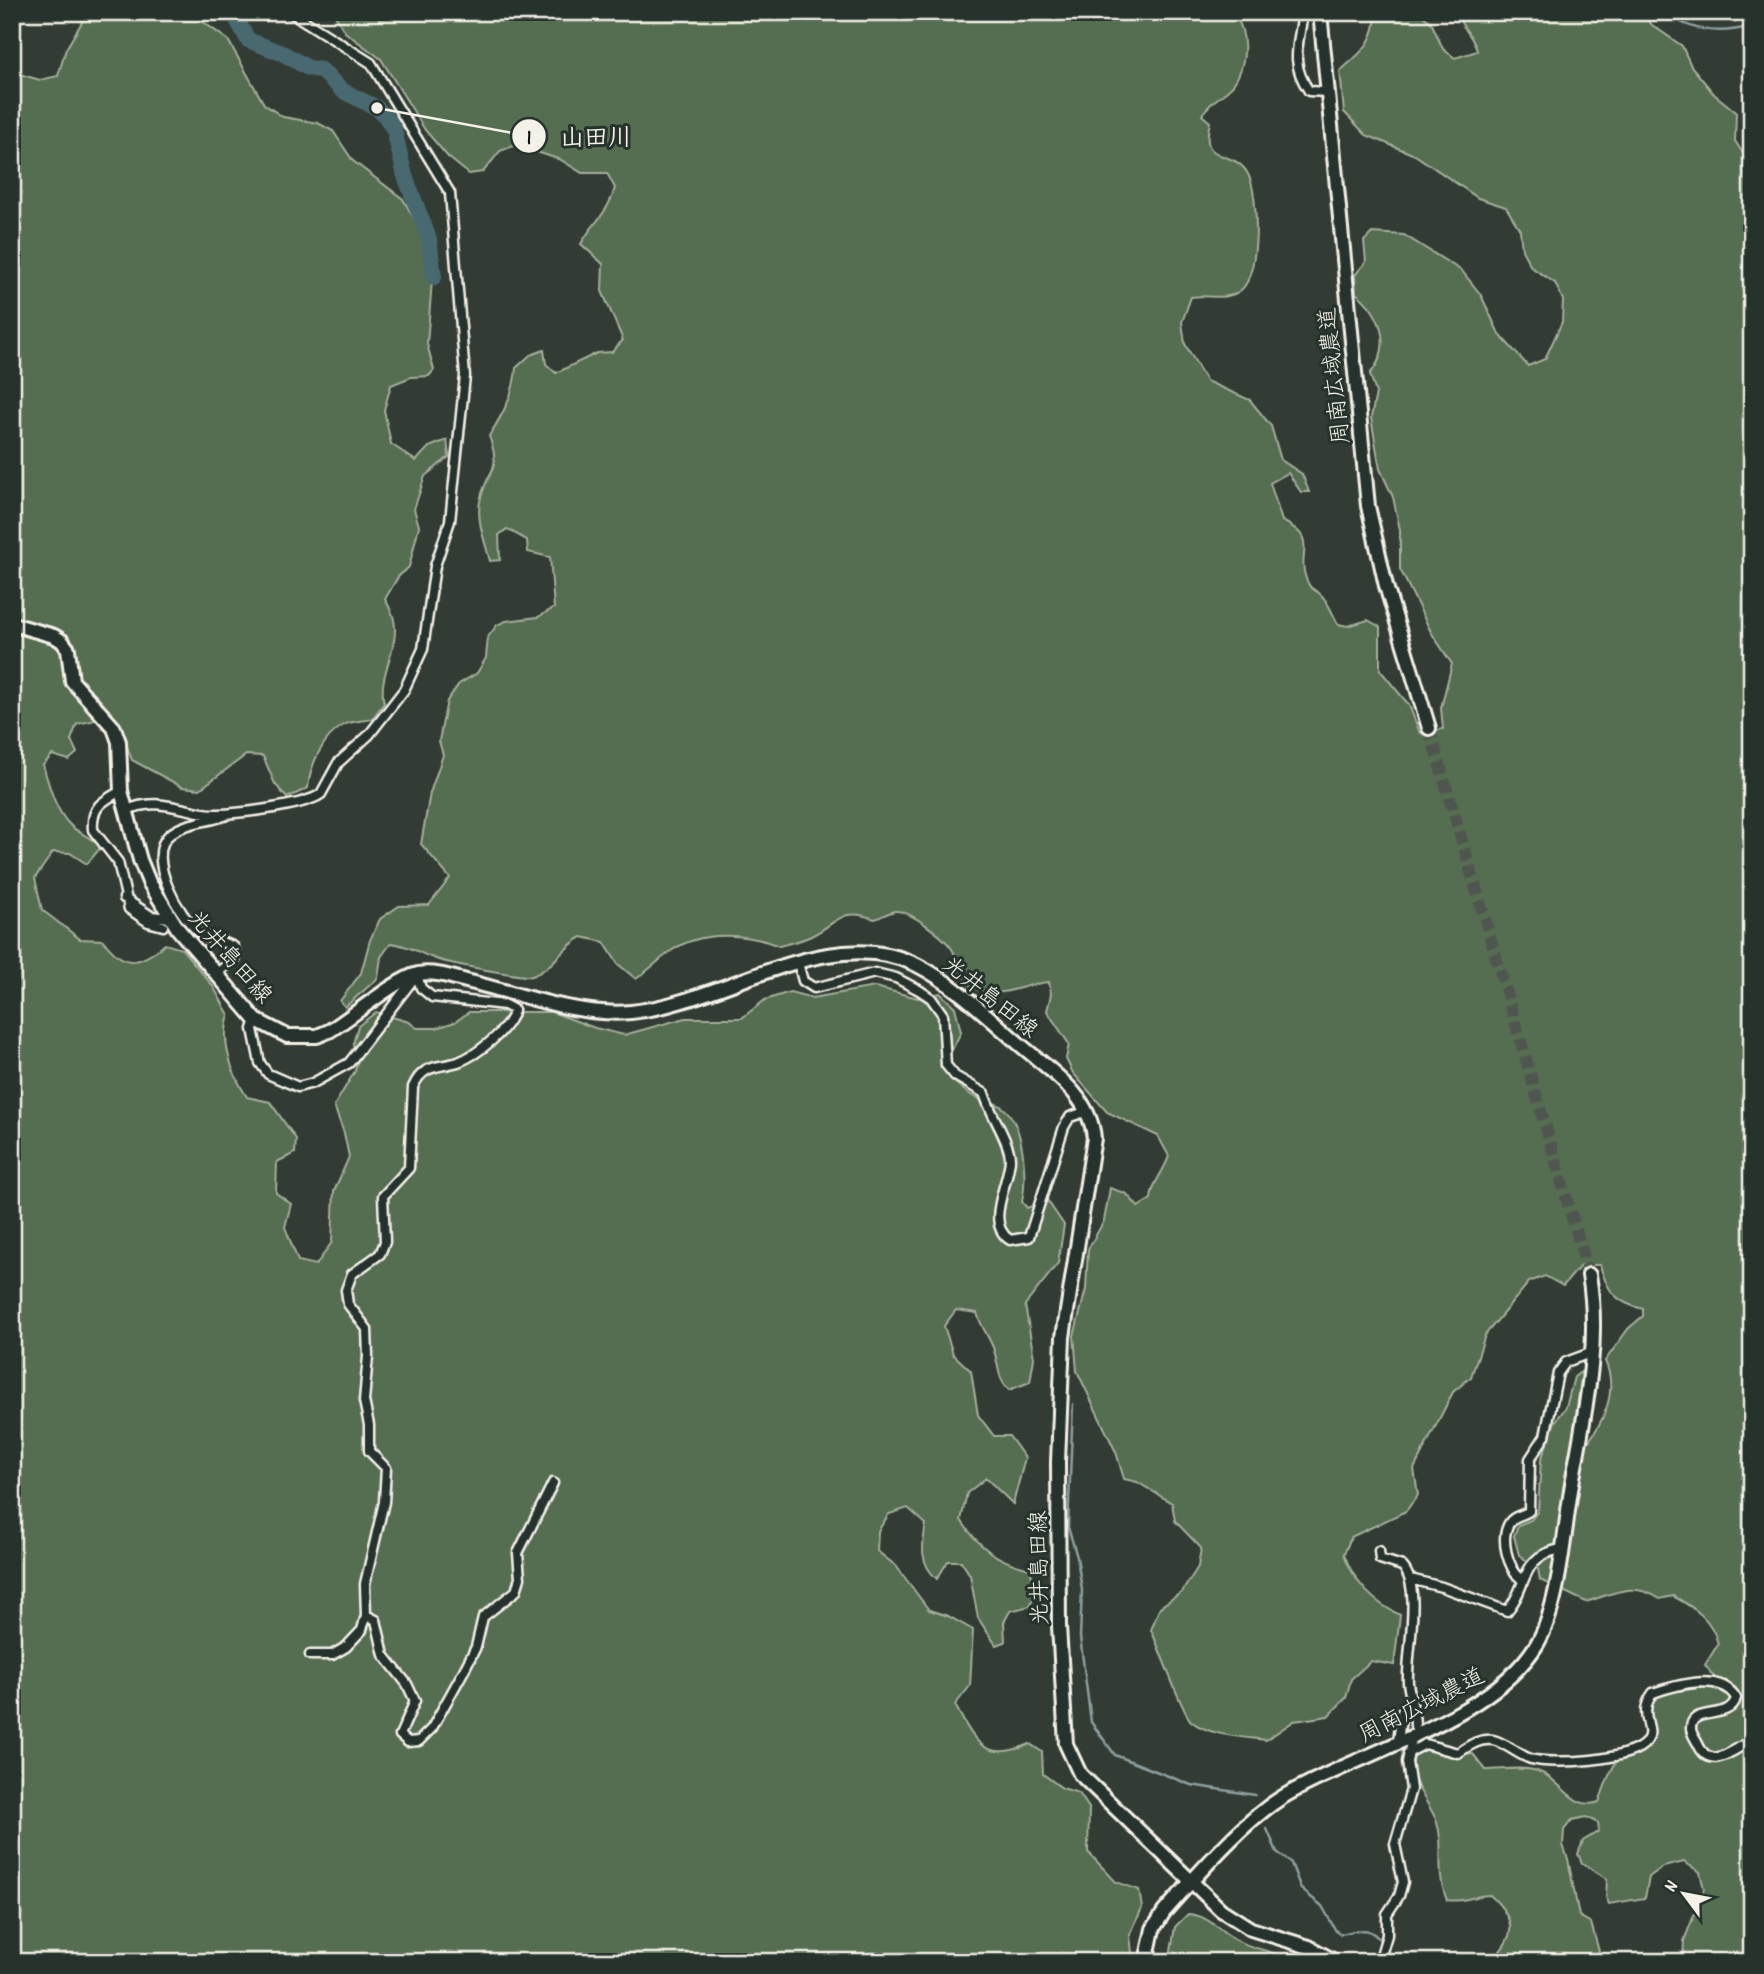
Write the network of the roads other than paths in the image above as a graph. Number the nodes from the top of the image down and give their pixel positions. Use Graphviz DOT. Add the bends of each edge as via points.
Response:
graph roads {
  1 [pos="290,12"];
  2 [pos="1303,12"];
  3 [pos="1320,12"];
  4 [pos="1327,92"];
  5 [pos="12,624"];
  6 [pos="1429,728"];
  7 [pos="121,791"];
  8 [pos="125,811"];
  9 [pos="234,811"];
  10 [pos="166,922"];
  11 [pos="798,963"];
  12 [pos="217,973"];
  13 [pos="417,975"];
  14 [pos="256,1020"];
  15 [pos="1088,1111"];
  16 [pos="1589,1275"];
  17 [pos="1593,1352"];
  18 [pos="553,1483"];
  19 [pos="1561,1549"];
  20 [pos="1379,1551"];
  21 [pos="1410,1579"];
  22 [pos="1521,1579"];
  23 [pos="366,1615"];
  24 [pos="310,1656"];
  25 [pos="1411,1700"];
  26 [pos="1415,1726"];
  27 [pos="1752,1740"];
  28 [pos="1404,1741"];
  29 [pos="1408,1753"];
  30 [pos="1192,1882"];
  31 [pos="1146,1962"];
  32 [pos="1336,1962"];
  33 [pos="1379,1962"];
  1 -- 9 [label="street" via="371,63 450,193 465,376 450,521 438,552 430,615 415,669 369,735 338,763 321,794 287,806"];
  2 -- 4 [label="street" via="1298,74 1309,91"];
  3 -- 4 [label="main road, 周南広域農道"];
  4 -- 6 [label="main road, 周南広域農道" via="1368,506 1386,586"];
  5 -- 7 [label="main road, 光井島田線" via="54,636 68,649 72,681 117,735"];
  7 -- 8 [label="main road, 光井島田線"];
  7 -- 10 [label="street" via="102,801 92,818 93,830 118,862 124,898"];
  8 -- 9 [label="street" via="151,803 207,814"];
  8 -- 10 [label="main road, 光井島田線"];
  9 -- 12 [label="street" via="176,831 166,838 160,858 169,888 199,933 237,952 233,962"];
  10 -- 12 [label="main road, 光井島田線"];
  11 -- 13 [label="main road, 光井島田線" via="690,1000 628,1012 597,1011 443,976"];
  11 -- 15 [label="main road, 光井島田線" via="858,949 916,964 1007,1033 1070,1088"];
  11 -- 15 [label="street" via="803,981 814,988 875,973 909,985 938,1006 943,1015 946,1065 955,1076 984,1093 989,1113 1007,1143 1008,1174 998,1226 1001,1235 1010,1240 1029,1237 1063,1126 1070,1117"];
  12 -- 14 [label="main road, 光井島田線"];
  13 -- 14 [label="main road, 光井島田線" via="317,1036 287,1036"];
  13 -- 14 [label="street" via="349,1063 313,1083 298,1087 268,1074 260,1063 253,1029"];
  13 -- 23 [label="street" via="421,988 432,997 505,1005 514,1010 511,1020 491,1040 460,1061 426,1068 418,1075 413,1087 409,1168 383,1196 385,1242 380,1254 352,1275 346,1290 348,1304 367,1329 364,1401 369,1451 386,1468 384,1502 365,1584"];
  15 -- 30 [label="main road, 光井島田線" via="1094,1138 1063,1337 1058,1462 1059,1626 1066,1744 1080,1774"];
  16 -- 17 [label="main road, 周南広域農道"];
  17 -- 19 [label="main road, 周南広域農道"];
  17 -- 22 [label="street" via="1566,1362 1558,1374 1545,1437 1530,1459 1529,1511 1515,1517 1506,1530 1508,1558"];
  18 -- 23 [label="street" via="518,1553 516,1591 483,1617 476,1647 432,1728 419,1741 408,1742 400,1735 415,1701 384,1655 376,1620"];
  19 -- 22 [label="street" via="1537,1558"];
  19 -- 28 [label="main road, 周南広域農道" via="1549,1615 1525,1662 1478,1703"];
  20 -- 21 [label="street" via="1380,1559 1402,1566"];
  21 -- 22 [label="street" via="1507,1611"];
  21 -- 25 [label="street"];
  23 -- 24 [label="street" via="362,1630 346,1647 332,1655"];
  25 -- 26 [label="street"];
  25 -- 28 [label="street" via="1402,1712"];
  27 -- 29 [label="street" via="1719,1758 1702,1754 1691,1729 1693,1721 1728,1711 1736,1698 1712,1682 1653,1692 1644,1714 1650,1733 1646,1743 1585,1763 1532,1759 1494,1740 1458,1752 1425,1744"];
  28 -- 29 [label="street"];
  28 -- 30 [label="main road, 周南広域農道" via="1283,1796"];
  29 -- 33 [label="street" via="1411,1789 1395,1844 1403,1882 1387,1914"];
  30 -- 31 [label="main road, 周南広域農道" via="1153,1930"];
  30 -- 32 [label="main road, 光井島田線" via="1243,1925 1308,1947"];
}
